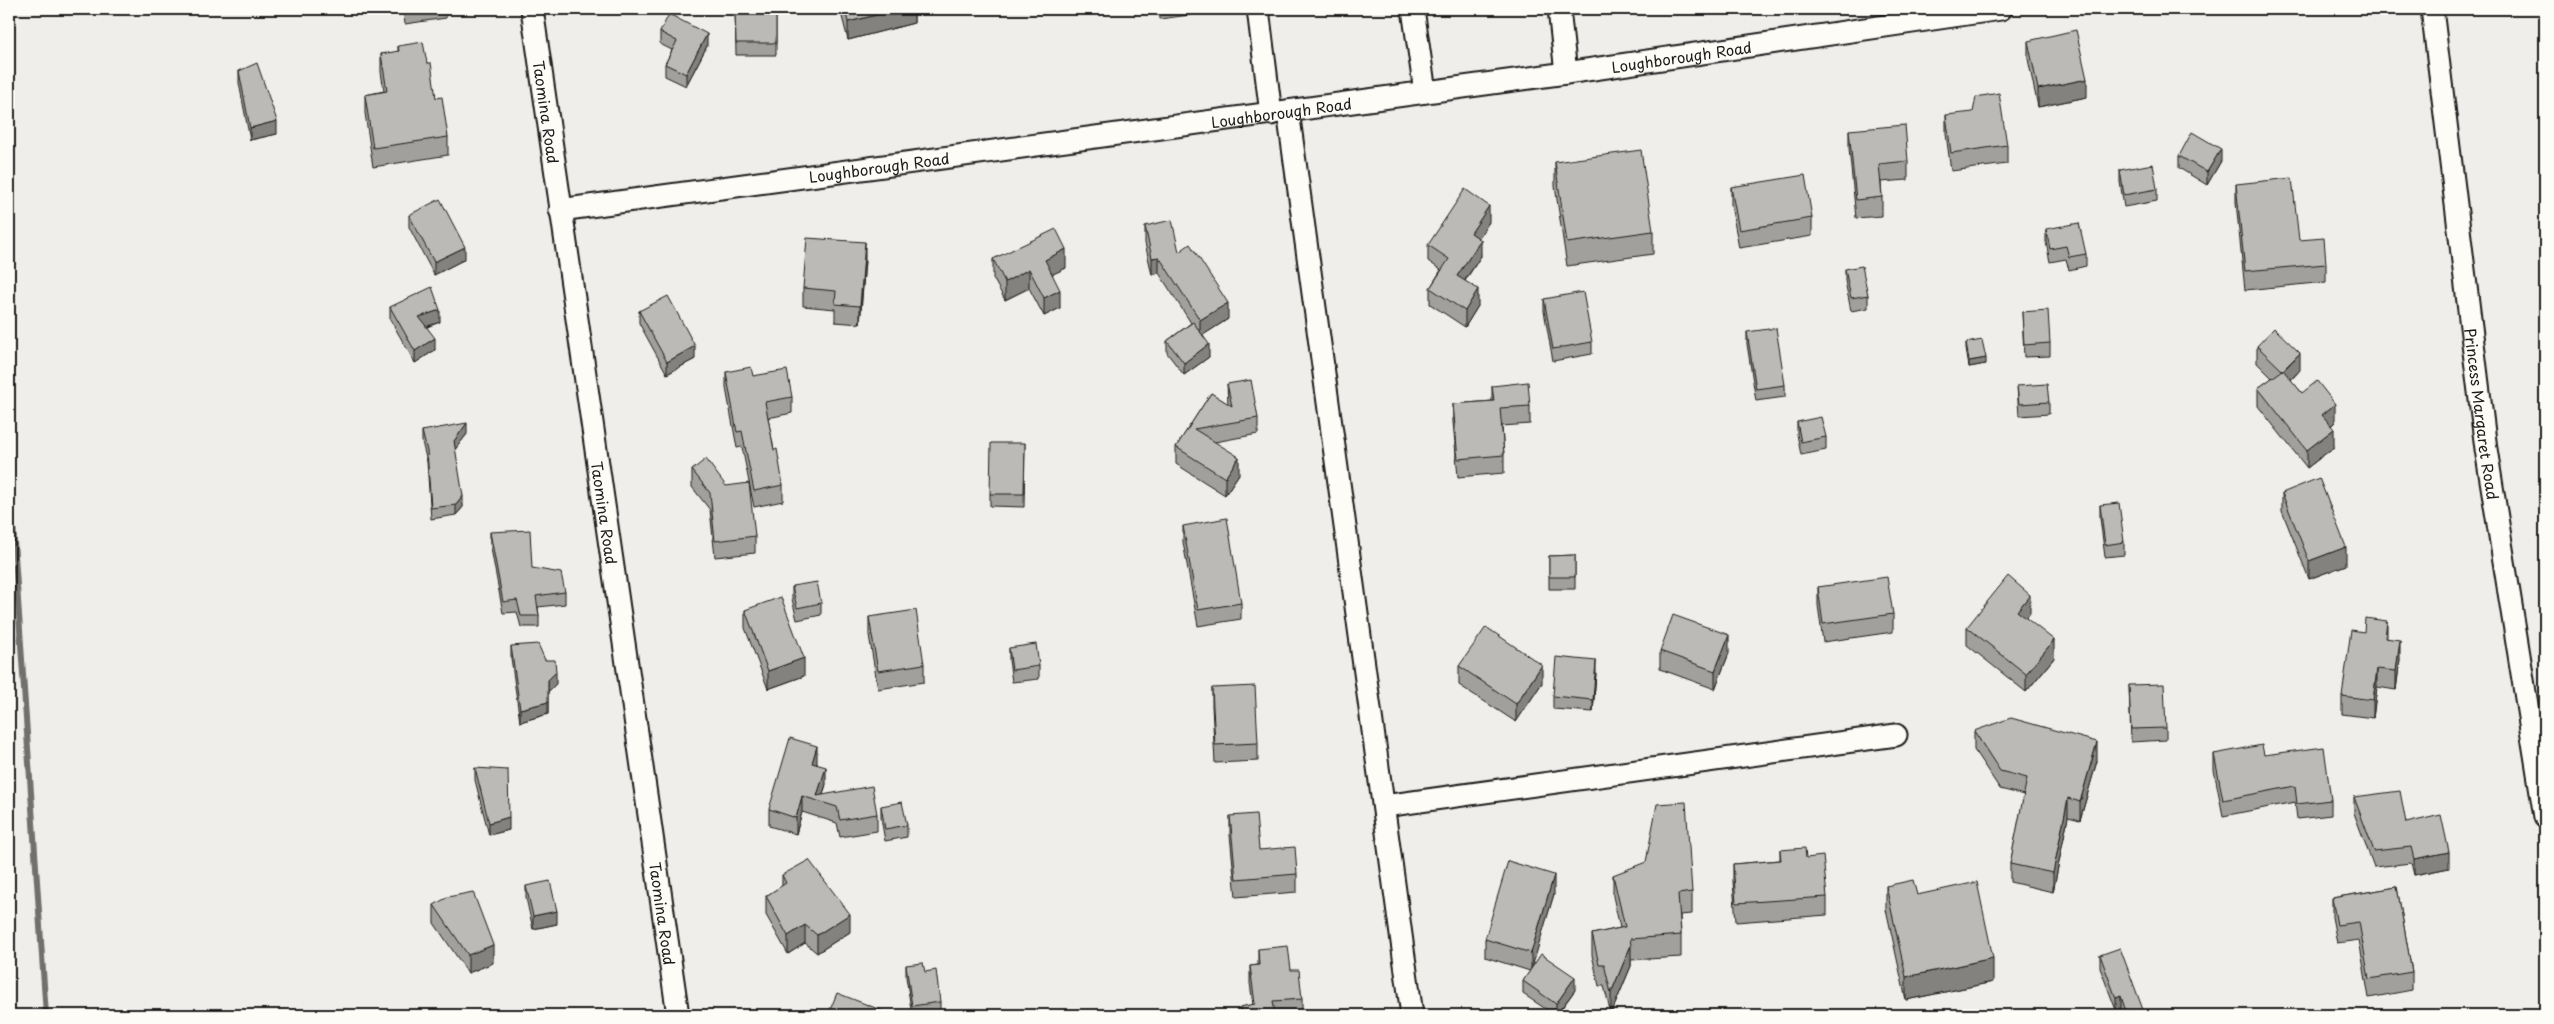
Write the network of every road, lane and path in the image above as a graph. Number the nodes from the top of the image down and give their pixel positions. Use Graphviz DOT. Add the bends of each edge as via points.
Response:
graph roads {
  1 [pos="532,9"];
  2 [pos="1258,9"];
  3 [pos="1413,9"];
  4 [pos="1559,9"];
  5 [pos="2001,9"];
  6 [pos="2432,9"];
  7 [pos="1566,73"];
  8 [pos="1425,92"];
  9 [pos="1279,112"];
  10 [pos="560,210"];
  11 [pos="1896,735"];
  12 [pos="1384,806"];
  13 [pos="2545,817"];
  14 [pos="678,1015"];
  15 [pos="1412,1015"];
  1 -- 10 [label="street, Taomina Road"];
  2 -- 9 [label="street"];
  3 -- 8 [label="street"];
  4 -- 7 [label="street"];
  5 -- 7 [label="street, Loughborough Road"];
  6 -- 13 [label="street, Princess Margaret Road" via="2486,449"];
  7 -- 8 [label="street, Loughborough Road"];
  8 -- 9 [label="street, Loughborough Road"];
  9 -- 10 [label="street, Loughborough Road"];
  9 -- 12 [label="street"];
  10 -- 14 [label="street, Taomina Road"];
  11 -- 12 [label="street"];
  12 -- 15 [label="street"];
}
